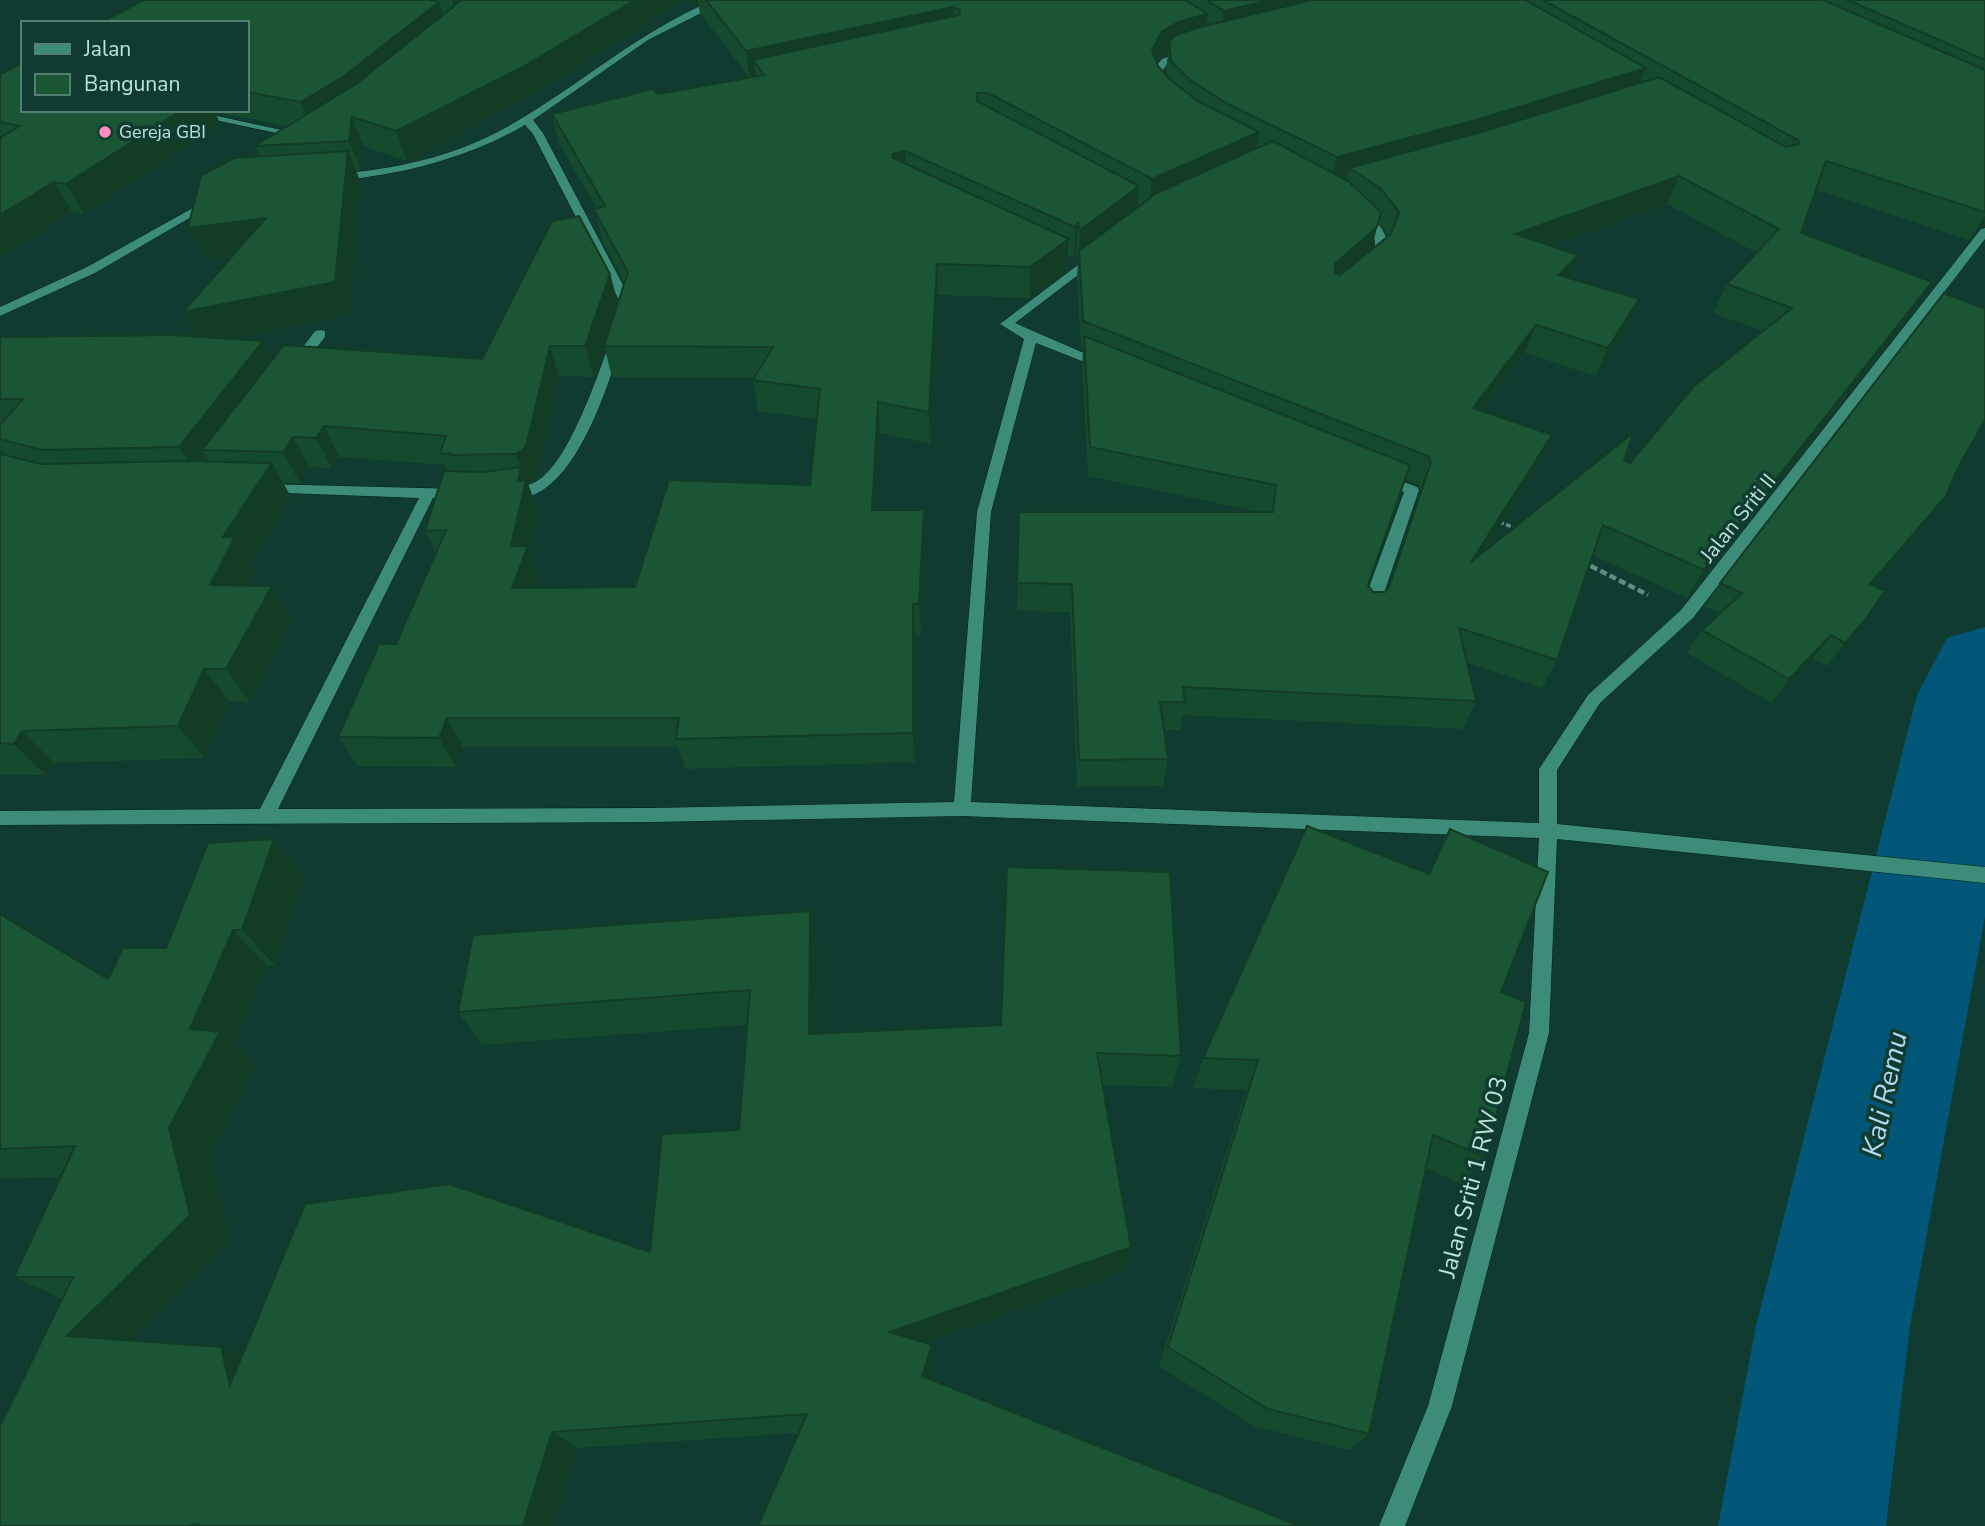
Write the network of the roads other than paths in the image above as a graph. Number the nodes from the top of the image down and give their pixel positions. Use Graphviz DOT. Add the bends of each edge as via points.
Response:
graph roads {
  1 [pos="722,0"];
  2 [pos="1206,47"];
  3 [pos="1166,99"];
  4 [pos="183,112"];
  5 [pos="527,120"];
  6 [pos="296,151"];
  7 [pos="323,178"];
  8 [pos="222,197"];
  9 [pos="1348,206"];
  10 [pos="1985,231"];
  11 [pos="1109,246"];
  12 [pos="1360,273"];
  13 [pos="0,312"];
  14 [pos="320,334"];
  15 [pos="1031,337"];
  16 [pos="1116,369"];
  17 [pos="287,378"];
  18 [pos="1366,472"];
  19 [pos="246,489"];
  20 [pos="428,494"];
  21 [pos="1369,614"];
  22 [pos="961,809"];
  23 [pos="265,817"];
  24 [pos="0,818"];
  25 [pos="1549,831"];
  26 [pos="1985,876"];
  27 [pos="1392,1526"];
  1 -- 5 [label="street" via="646,36"];
  2 -- 3 [label="street" via="1165,61 1158,70 1157,82"];
  4 -- 6 [label="street" via="316,138"];
  5 -- 7 [label="street" via="468,150 374,175"];
  5 -- 20 [label="street" via="544,132 627,304 609,365 554,476 532,491"];
  8 -- 13 [label="street" via="91,270"];
  9 -- 12 [label="street" via="1383,239 1378,257"];
  10 -- 25 [label="street, Jalan Sriti II" via="1812,459 1686,614 1594,699 1548,769"];
  11 -- 15 [label="street" via="1074,265 1006,324"];
  14 -- 17 [label="street"];
  15 -- 16 [label="street"];
  15 -- 22 [label="street" via="984,512"];
  18 -- 21 [label="street" via="1412,490"];
  19 -- 20 [label="street"];
  20 -- 23 [label="street"];
  22 -- 23 [label="street"];
  22 -- 25 [label="street"];
  23 -- 24 [label="street"];
  25 -- 26 [label="street"];
  25 -- 27 [label="street, Jalan Sriti 1 RW 03" via="1539,1032 1440,1406"];
}
